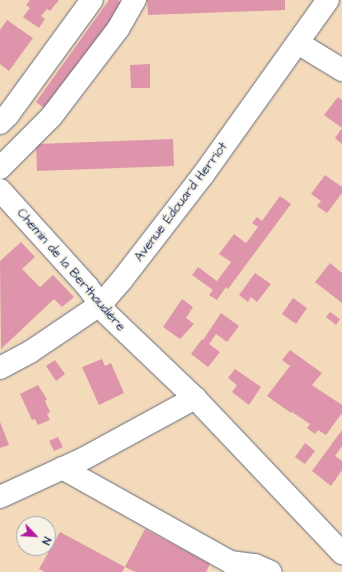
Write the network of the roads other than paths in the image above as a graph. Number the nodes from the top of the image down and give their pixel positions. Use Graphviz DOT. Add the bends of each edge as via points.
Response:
graph roads {
  1 [pos="92,0"];
  2 [pos="135,0"];
  3 [pos="328,0"];
  4 [pos="298,44"];
  5 [pos="342,70"];
  6 [pos="0,123"];
  7 [pos="0,168"];
  8 [pos="0,190"];
  9 [pos="101,304"];
  10 [pos="0,368"];
  11 [pos="195,398"];
  12 [pos="62,468"];
  13 [pos="0,497"];
  14 [pos="342,553"];
  15 [pos="271,572"];
  1 -- 6 [label="street"];
  2 -- 7 [label="street" via="118,29 50,117"];
  3 -- 4 [label="street, Avenue Édouard Herriot"];
  4 -- 5 [label="street"];
  4 -- 9 [label="street, Avenue Édouard Herriot" via="203,175"];
  8 -- 9 [label="street, Chemin de la Berthaudière"];
  9 -- 10 [label="street, Avenue Édouard Herriot" via="30,352"];
  9 -- 11 [label="street, Chemin de la Berthaudière" via="107,314"];
  11 -- 12 [label="street"];
  11 -- 14 [label="street, Chemin de la Berthaudière"];
  12 -- 13 [label="street"];
  12 -- 15 [label="street" via="230,562 255,565"];
}
